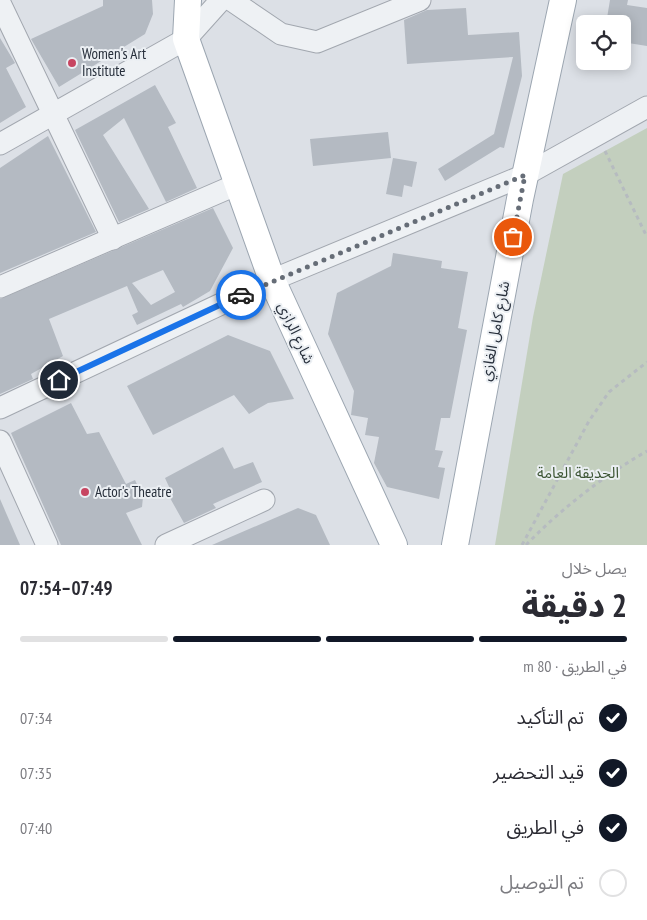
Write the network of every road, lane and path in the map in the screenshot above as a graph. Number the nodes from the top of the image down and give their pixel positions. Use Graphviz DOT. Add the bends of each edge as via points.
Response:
graph roads {
  1 [pos="188,0"];
  2 [pos="221,0"];
  3 [pos="231,0"];
  4 [pos="420,0"];
  5 [pos="563,0"];
  6 [pos="0,4"];
  7 [pos="186,39"];
  8 [pos="647,107"];
  9 [pos="52,115"];
  10 [pos="0,144"];
  11 [pos="605,151"];
  12 [pos="525,175"];
  13 [pos="238,184"];
  14 [pos="647,237"];
  15 [pos="113,238"];
  16 [pos="272,280"];
  17 [pos="0,288"];
  18 [pos="647,362"];
  19 [pos="0,408"];
  20 [pos="0,441"];
  21 [pos="647,451"];
  22 [pos="264,500"];
  23 [pos="453,542"];
  24 [pos="47,545"];
  25 [pos="166,545"];
  26 [pos="394,545"];
  27 [pos="524,545"];
  1 -- 7 [label="main road, شارع الرازي"];
  2 -- 7 [label="street"];
  3 -- 4 [label="street" via="280,34 317,42"];
  5 -- 12 [label="main road, شارع كامل الغازي"];
  6 -- 9 [label="street"];
  7 -- 9 [label="street"];
  7 -- 13 [label="main road, شارع الرازي"];
  8 -- 12 [label="street"];
  9 -- 10 [label="street"];
  9 -- 15 [label="street"];
  11 -- 14 [label="path"];
  12 -- 16 [label="street"];
  12 -- 23 [label="main road, شارع كامل الغازي"];
  13 -- 15 [label="street"];
  13 -- 16 [label="main road, شارع الرازي"];
  15 -- 17 [label="street"];
  16 -- 19 [label="street"];
  16 -- 26 [label="main road, شارع الرازي"];
  18 -- 27 [label="path" via="609,392 590,421"];
  20 -- 24 [label="street"];
  21 -- 27 [label="path" via="615,470 554,517"];
  22 -- 25 [label="street"];
}
